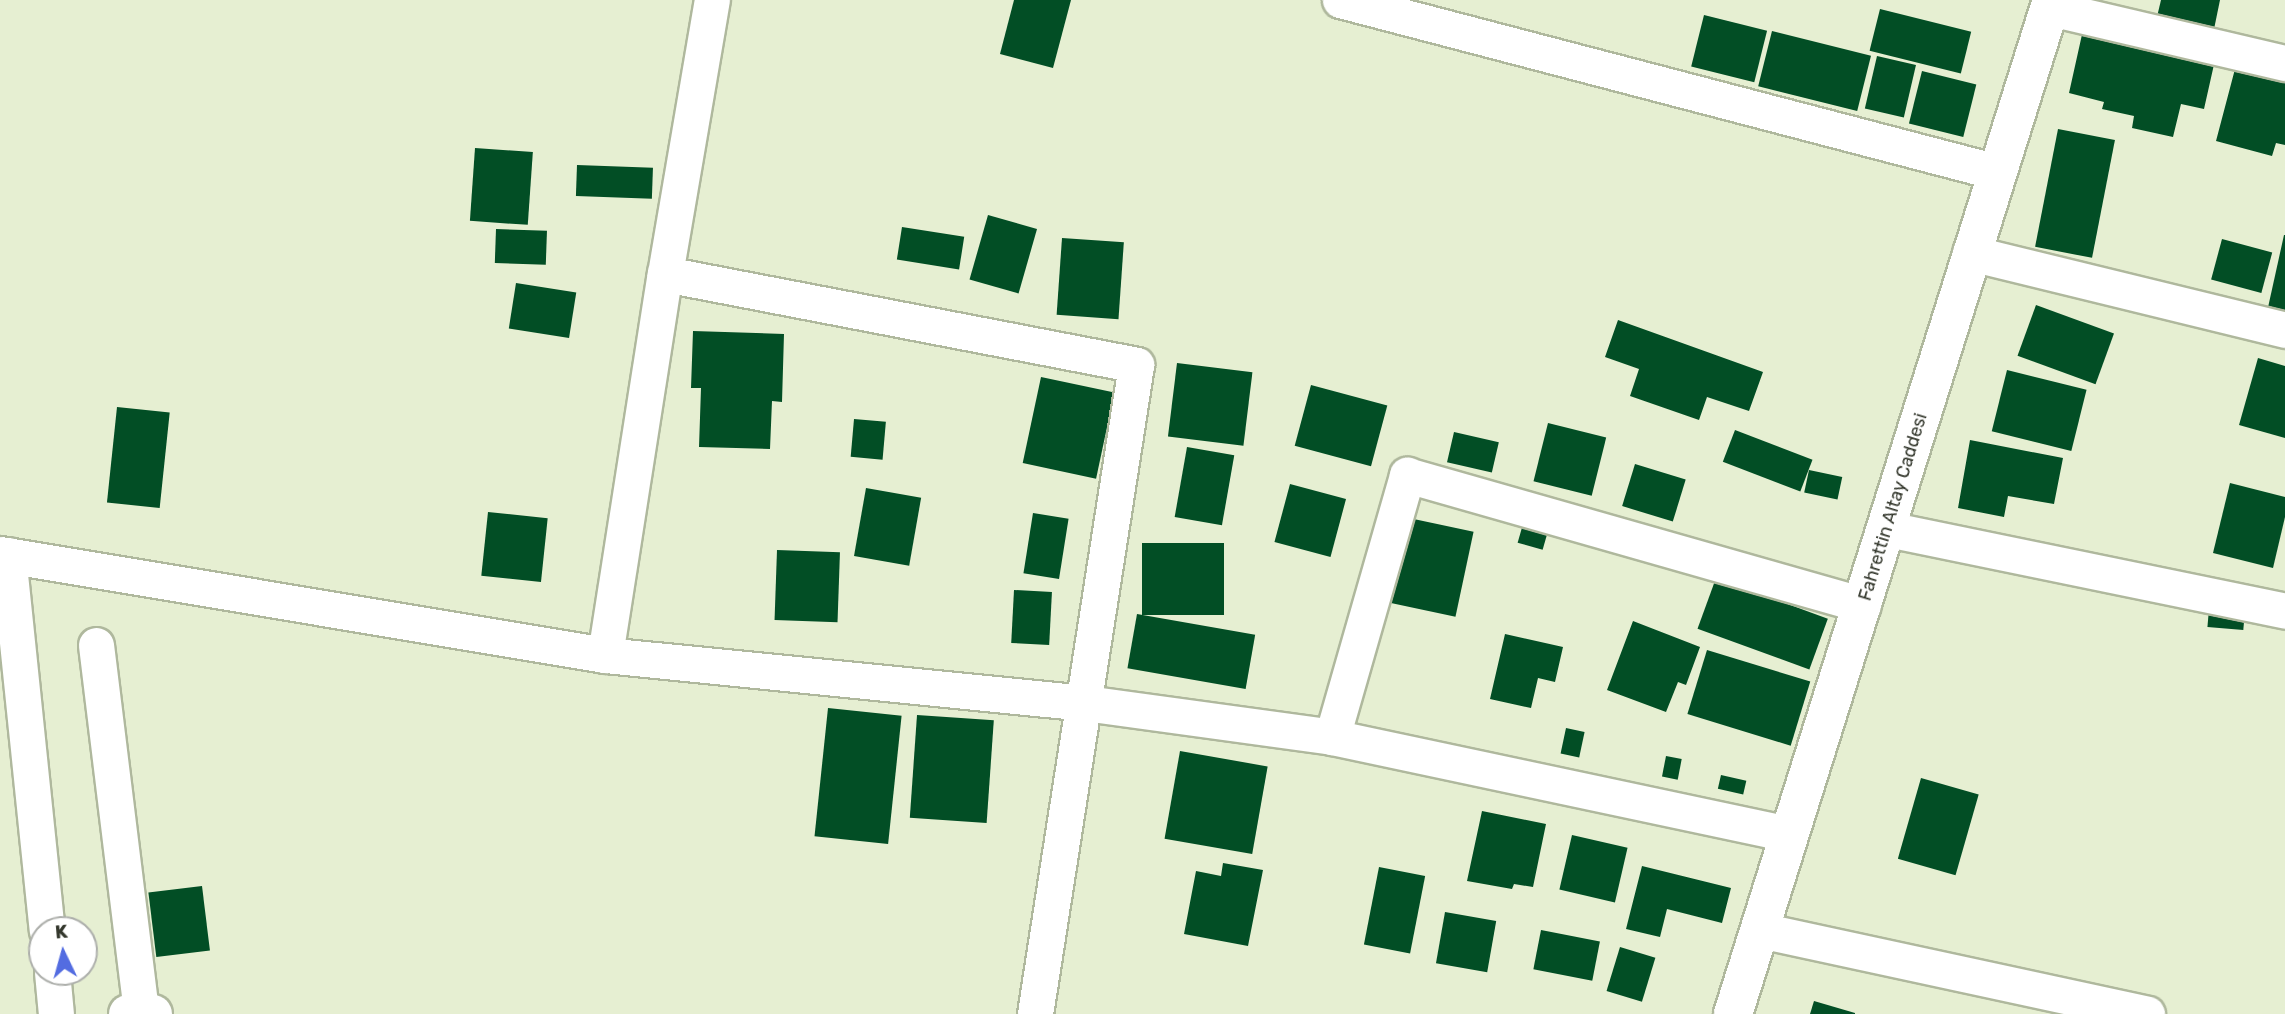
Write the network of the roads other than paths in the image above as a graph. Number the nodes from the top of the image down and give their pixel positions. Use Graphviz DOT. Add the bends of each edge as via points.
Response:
graph roads {
  1 [pos="712,0"];
  2 [pos="1340,0"];
  3 [pos="2051,4"];
  4 [pos="2285,63"];
  5 [pos="1997,172"];
  6 [pos="1970,253"];
  7 [pos="665,274"];
  8 [pos="2285,330"];
  9 [pos="1887,529"];
  10 [pos="4,555"];
  11 [pos="1863,605"];
  12 [pos="2285,611"];
  13 [pos="96,645"];
  14 [pos="605,655"];
  15 [pos="1085,703"];
  16 [pos="1332,737"];
  17 [pos="1790,834"];
  18 [pos="45,916"];
  19 [pos="1760,930"];
  20 [pos="53,986"];
  21 [pos="56,1014"];
  22 [pos="141,1014"];
  23 [pos="1035,1014"];
  24 [pos="1733,1014"];
  25 [pos="2147,1014"];
  1 -- 7 [label="street"];
  2 -- 5 [label="street"];
  3 -- 4 [label="street"];
  3 -- 5 [label="street, Fahrettin Altay Caddesi"];
  5 -- 6 [label="street, Fahrettin Altay Caddesi"];
  6 -- 8 [label="street"];
  6 -- 9 [label="street, Fahrettin Altay Caddesi"];
  7 -- 14 [label="street"];
  7 -- 15 [label="street" via="1136,365"];
  9 -- 11 [label="street, Fahrettin Altay Caddesi"];
  9 -- 12 [label="street"];
  10 -- 14 [label="street"];
  10 -- 18 [label="street"];
  11 -- 16 [label="street" via="1407,475"];
  11 -- 17 [label="street, Fahrettin Altay Caddesi"];
  13 -- 22 [label="street"];
  14 -- 15 [label="street"];
  15 -- 16 [label="street"];
  15 -- 23 [label="street"];
  16 -- 17 [label="street"];
  17 -- 19 [label="street, Fahrettin Altay Caddesi"];
  19 -- 24 [label="street, Fahrettin Altay Caddesi"];
  19 -- 25 [label="street"];
  20 -- 21 [label="street"];
}
